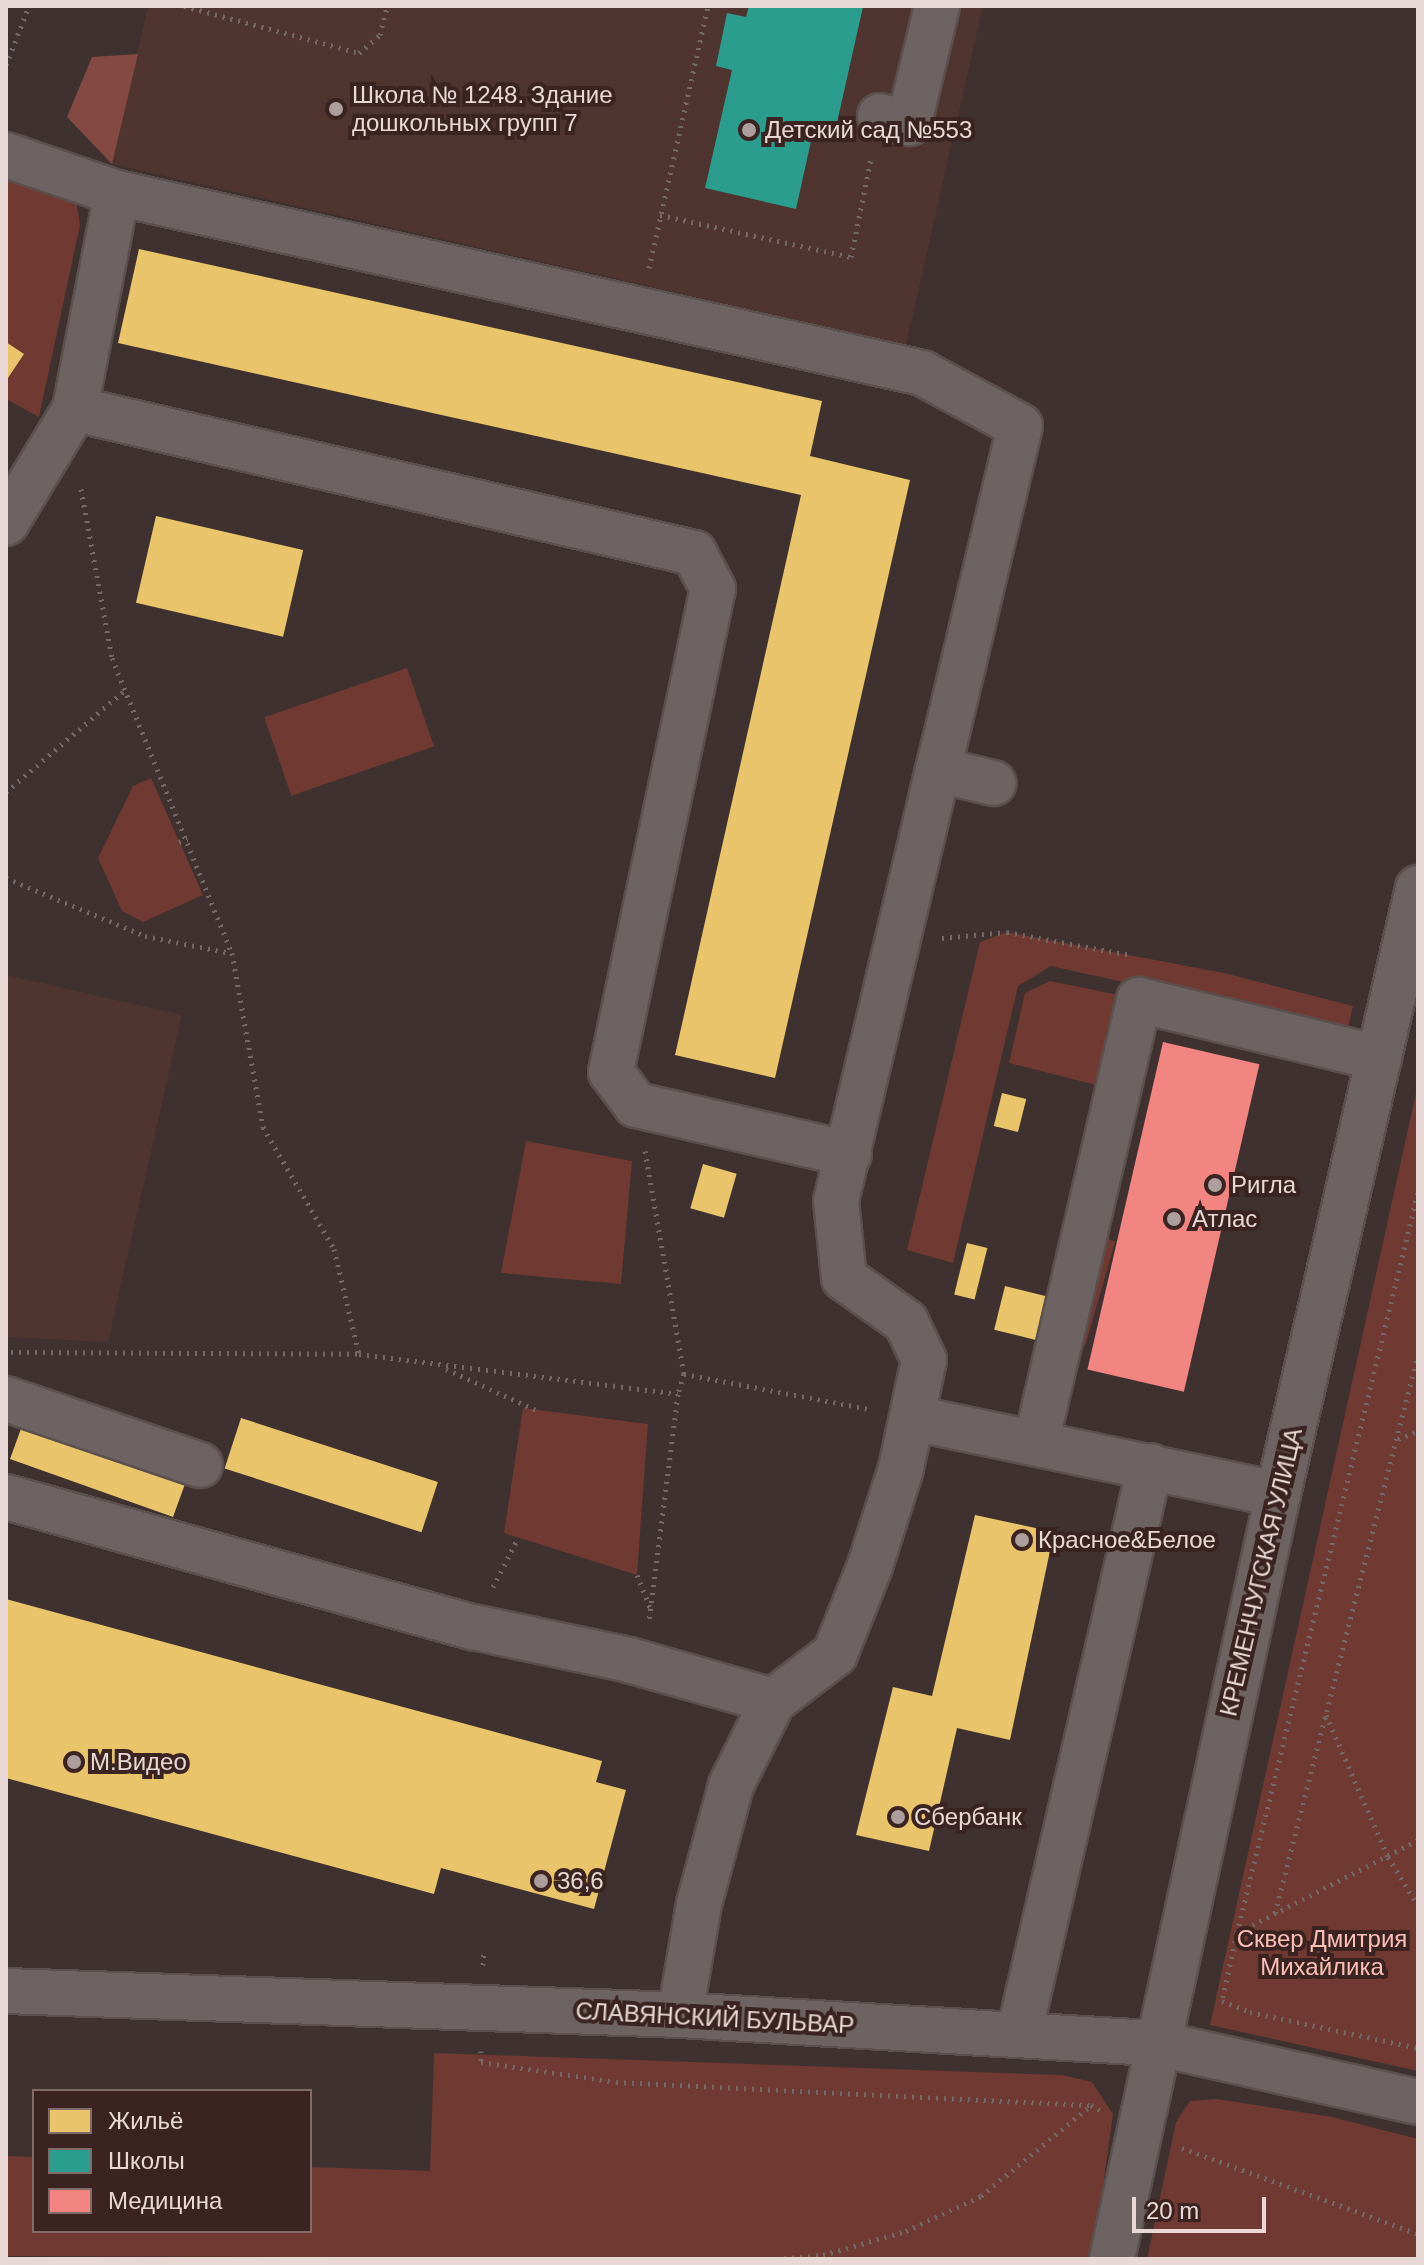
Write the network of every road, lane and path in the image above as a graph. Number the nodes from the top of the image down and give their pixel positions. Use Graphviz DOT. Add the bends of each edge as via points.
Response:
graph roads {
  1 [pos="29,6"];
  2 [pos="184,6"];
  3 [pos="387,6"];
  4 [pos="708,6"];
  5 [pos="937,6"];
  6 [pos="196,9"];
  7 [pos="6,65"];
  8 [pos="880,116"];
  9 [pos="6,155"];
  10 [pos="117,193"];
  11 [pos="660,215"];
  12 [pos="640,308"];
  13 [pos="71,416"];
  14 [pos="6,523"];
  15 [pos="125,690"];
  16 [pos="938,770"];
  17 [pos="993,783"];
  18 [pos="6,792"];
  19 [pos="188,839"];
  20 [pos="179,842"];
  21 [pos="6,878"];
  22 [pos="1418,888"];
  23 [pos="900,943"];
  24 [pos="232,953"];
  25 [pos="1146,958"];
  26 [pos="1379,1058"];
  27 [pos="636,1105"];
  28 [pos="849,1154"];
  29 [pos="1418,1192"];
  30 [pos="6,1352"];
  31 [pos="359,1354"];
  32 [pos="1418,1355"];
  33 [pos="442,1367"];
  34 [pos="684,1374"];
  35 [pos="678,1394"];
  36 [pos="6,1399"];
  37 [pos="536,1410"];
  38 [pos="913,1418"];
  39 [pos="1418,1431"];
  40 [pos="1397,1439"];
  41 [pos="1036,1443"];
  42 [pos="200,1465"];
  43 [pos="1150,1466"];
  44 [pos="1278,1494"];
  45 [pos="6,1497"];
  46 [pos="637,1575"];
  47 [pos="652,1613"];
  48 [pos="629,1660"];
  49 [pos="773,1701"];
  50 [pos="1326,1714"];
  51 [pos="1418,1840"];
  52 [pos="1388,1857"];
  53 [pos="1418,1905"];
  54 [pos="1275,1913"];
  55 [pos="1237,1933"];
  56 [pos="6,1991"];
  57 [pos="680,2015"];
  58 [pos="1019,2034"];
  59 [pos="1156,2043"];
  60 [pos="1418,2048"];
  61 [pos="481,2062"];
  62 [pos="1418,2102"];
  63 [pos="1091,2105"];
  64 [pos="1140,2133"];
  65 [pos="1418,2234"];
  66 [pos="776,2259"];
  67 [pos="1112,2259"];
  1 -- 7 [label="path"];
  2 -- 6 [label="path"];
  3 -- 6 [label="path" via="380,35 359,53"];
  4 -- 11 [label="path"];
  5 -- 8 [label="street" via="909,123"];
  8 -- 11 [label="path" via="851,257"];
  9 -- 10 [label="street"];
  10 -- 12 [label="street"];
  10 -- 13 [label="street"];
  11 -- 12 [label="path"];
  12 -- 16 [label="street" via="922,373 1020,426"];
  13 -- 14 [label="street"];
  13 -- 15 [label="path" via="112,658"];
  13 -- 27 [label="street" via="694,553 713,589 611,1072"];
  15 -- 18 [label="path"];
  15 -- 19 [label="path"];
  16 -- 17 [label="street"];
  16 -- 23 [label="street"];
  19 -- 20 [label="path"];
  19 -- 24 [label="path"];
  21 -- 24 [label="path" via="145,936"];
  22 -- 26 [label="street, КРЕМЕНЧУГСКАЯ УЛИЦА"];
  23 -- 25 [label="path" via="1007,932"];
  23 -- 28 [label="street"];
  24 -- 31 [label="path" via="263,1127 334,1249"];
  26 -- 41 [label="street" via="1139,1000"];
  26 -- 44 [label="street, КРЕМЕНЧУГСКАЯ УЛИЦА"];
  27 -- 28 [label="street"];
  27 -- 34 [label="path"];
  28 -- 38 [label="street" via="836,1201 844,1278 906,1322 924,1360"];
  29 -- 55 [label="path"];
  30 -- 31 [label="path"];
  31 -- 33 [label="path"];
  32 -- 40 [label="path"];
  33 -- 35 [label="path"];
  33 -- 37 [label="path"];
  34 -- 35 [label="path"];
  34 -- 38 [label="path"];
  35 -- 47 [label="path"];
  36 -- 42 [label="street"];
  38 -- 41 [label="street"];
  38 -- 49 [label="street" via="870,1566 835,1654"];
  39 -- 40 [label="path"];
  40 -- 50 [label="path"];
  41 -- 43 [label="street"];
  43 -- 44 [label="street"];
  43 -- 58 [label="street"];
  44 -- 59 [label="street, КРЕМЕНЧУГСКАЯ УЛИЦА"];
  45 -- 48 [label="street" via="473,1627"];
  46 -- 47 [label="path"];
  47 -- 48 [label="path"];
  48 -- 49 [label="street"];
  49 -- 57 [label="street" via="731,1785 699,1904"];
  50 -- 52 [label="path"];
  50 -- 54 [label="path"];
  51 -- 52 [label="path"];
  52 -- 53 [label="path"];
  52 -- 54 [label="path"];
  54 -- 55 [label="path"];
  55 -- 60 [label="path" via="1222,2001 1250,2012"];
  56 -- 57 [label="street, СЛАВЯНСКИЙ БУЛЬВАР"];
  57 -- 58 [label="street, СЛАВЯНСКИЙ БУЛЬВАР"];
  58 -- 59 [label="street, СЛАВЯНСКИЙ БУЛЬВАР"];
  59 -- 62 [label="street, СЛАВЯНСКИЙ БУЛЬВАР"];
  59 -- 64 [label="street, КРЕМЕНЧУГСКАЯ УЛИЦА"];
  61 -- 63 [label="path" via="616,2082"];
  63 -- 64 [label="path"];
  63 -- 66 [label="path" via="981,2196 906,2231 823,2255"];
  64 -- 65 [label="path"];
  64 -- 67 [label="street, КРЕМЕНЧУГСКАЯ УЛИЦА"];
}
